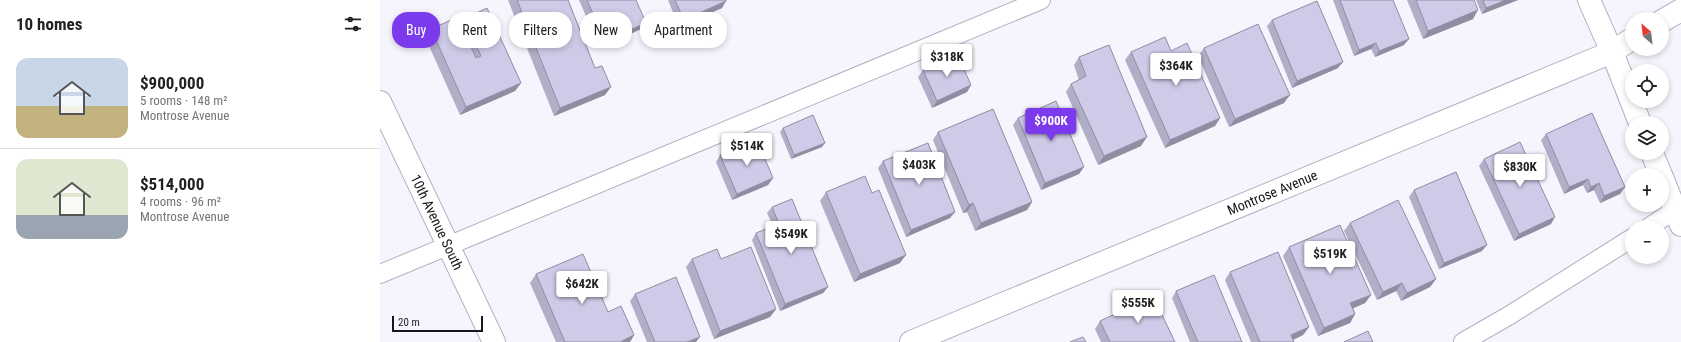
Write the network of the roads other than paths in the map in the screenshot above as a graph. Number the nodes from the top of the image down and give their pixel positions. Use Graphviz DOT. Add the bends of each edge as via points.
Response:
graph roads {
  1 [pos="1041,0"];
  2 [pos="1589,0"];
  3 [pos="1681,10"];
  4 [pos="1669,17"];
  5 [pos="1625,44"];
  6 [pos="1612,52"];
  7 [pos="380,102"];
  8 [pos="1637,116"];
  9 [pos="1669,194"];
  10 [pos="1678,217"];
  11 [pos="1625,242"];
  12 [pos="448,246"];
  13 [pos="380,274"];
  14 [pos="494,342"];
  15 [pos="912,342"];
  16 [pos="1463,342"];
  1 -- 12 [label="lane"];
  2 -- 6 [label="street"];
  3 -- 4 [label="street"];
  5 -- 6 [label="street, Montrose Avenue"];
  6 -- 8 [label="street"];
  6 -- 15 [label="street, Montrose Avenue"];
  7 -- 12 [label="street, 10th Avenue South"];
  9 -- 10 [label="street"];
  11 -- 16 [label="lane"];
  12 -- 13 [label="lane"];
  12 -- 14 [label="street, 10th Avenue South"];
}
